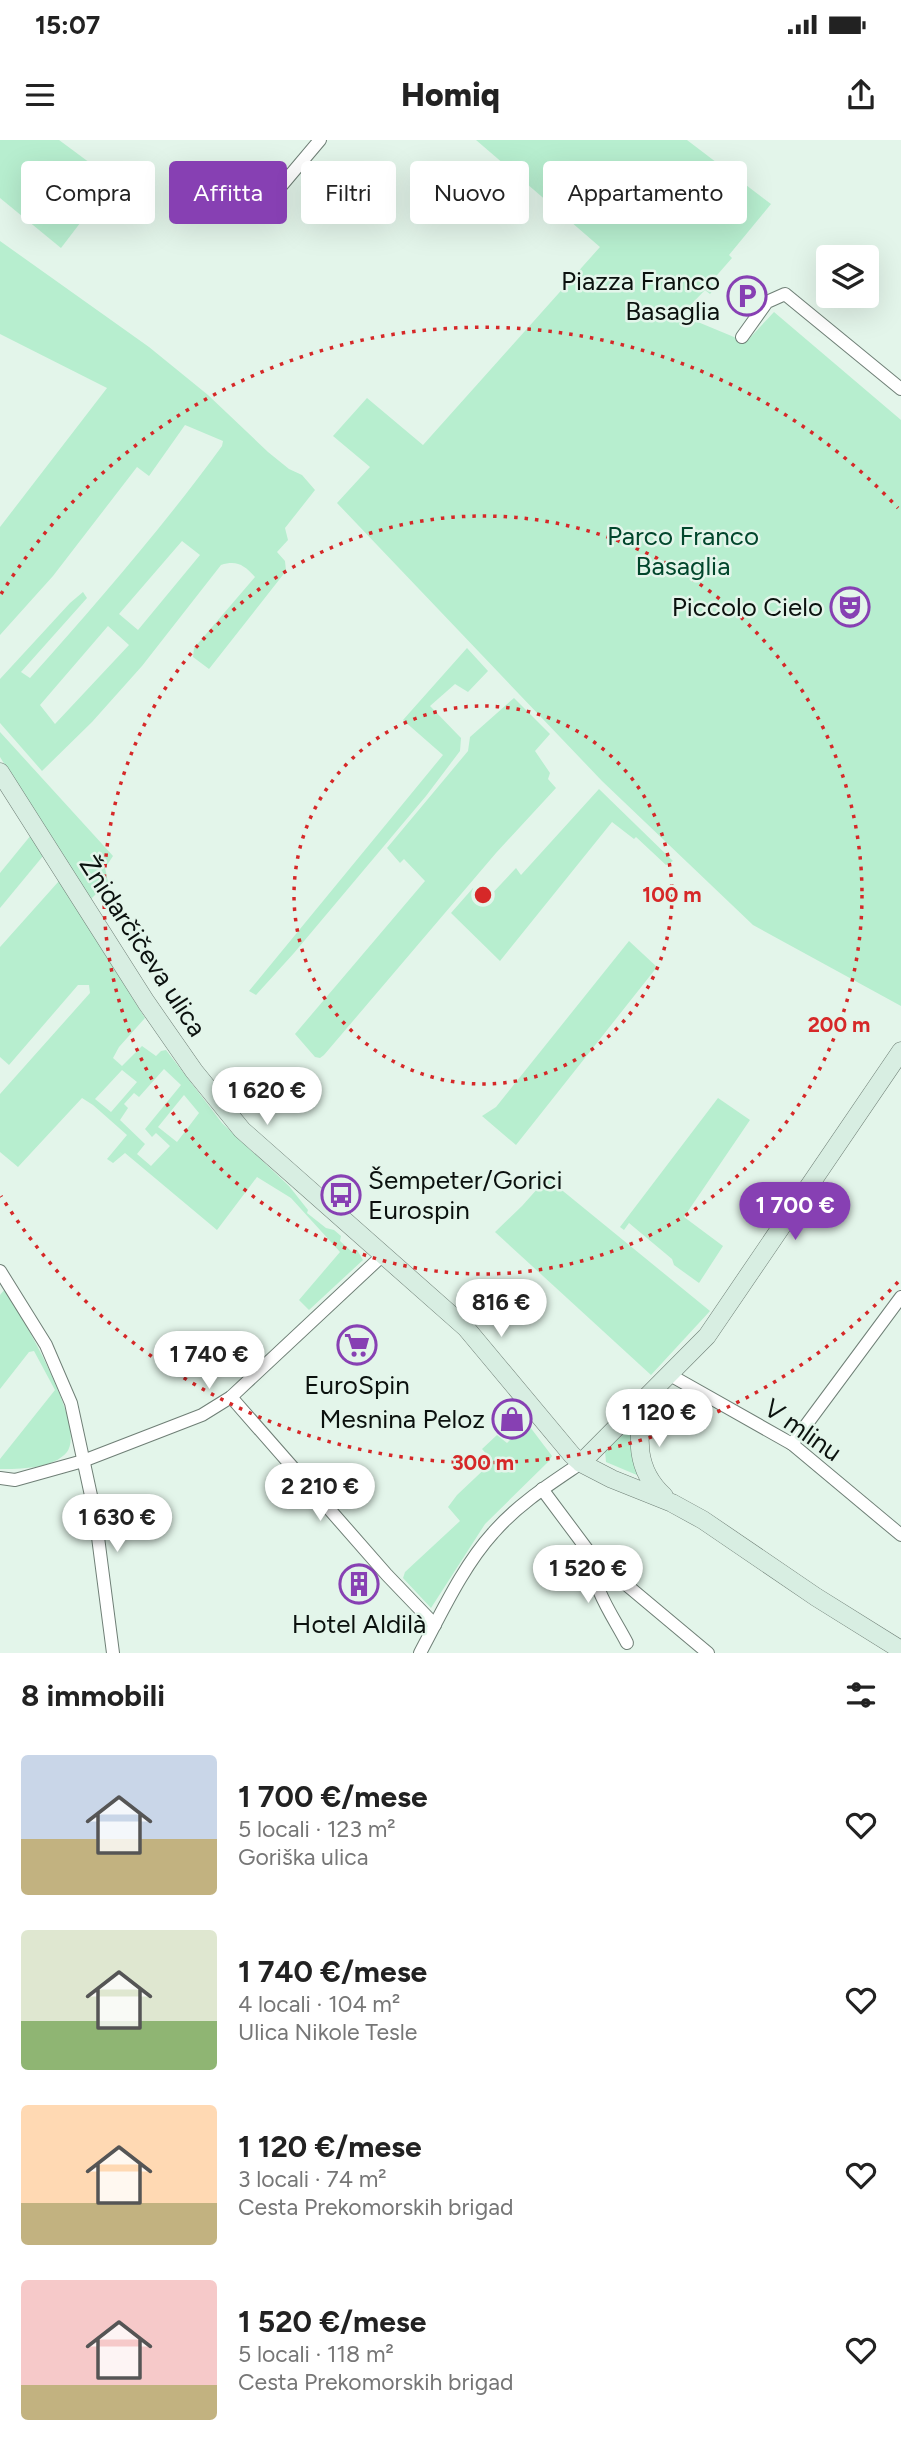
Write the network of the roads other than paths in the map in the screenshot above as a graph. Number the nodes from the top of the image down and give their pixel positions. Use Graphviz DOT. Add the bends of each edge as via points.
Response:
graph roads {
  1 [pos="320,140"];
  2 [pos="287,179"];
  3 [pos="742,337"];
  4 [pos="901,389"];
  5 [pos="0,772"];
  6 [pos="901,1051"];
  7 [pos="384,1254"];
  8 [pos="0,1270"];
  9 [pos="901,1297"];
  10 [pos="670,1375"];
  11 [pos="231,1397"];
  12 [pos="647,1397"];
  13 [pos="792,1444"];
  14 [pos="83,1461"];
  15 [pos="581,1463"];
  16 [pos="0,1478"];
  17 [pos="542,1489"];
  18 [pos="672,1503"];
  19 [pos="901,1535"];
  20 [pos="592,1556"];
  21 [pos="435,1625"];
  22 [pos="626,1643"];
  23 [pos="901,1650"];
  24 [pos="113,1653"];
  25 [pos="421,1653"];
  26 [pos="708,1653"];
  1 -- 2 [label="street"];
  3 -- 4 [label="street" via="767,302 785,294"];
  5 -- 7 [label="street, Žnidarčičeva ulica" via="194,1071 242,1130"];
  6 -- 10 [label="street" via="707,1336"];
  7 -- 11 [label="street"];
  7 -- 15 [label="street, Žnidarčičeva ulica" via="466,1328"];
  8 -- 14 [label="street" via="46,1345 71,1403"];
  9 -- 13 [label="street"];
  10 -- 12 [label="street"];
  10 -- 13 [label="street, V mlinu"];
  11 -- 14 [label="street" via="202,1415"];
  11 -- 21 [label="street"];
  12 -- 15 [label="street"];
  12 -- 18 [label="street" via="639,1450 653,1486"];
  13 -- 19 [label="street, V mlinu"];
  14 -- 16 [label="street" via="15,1480"];
  14 -- 24 [label="street" via="95,1514"];
  15 -- 17 [label="street"];
  15 -- 18 [label="street, Žnidarčičeva ulica"];
  17 -- 20 [label="street"];
  17 -- 21 [label="street" via="491,1534"];
  18 -- 23 [label="street"];
  20 -- 22 [label="street" via="598,1588"];
  20 -- 26 [label="street"];
  21 -- 25 [label="street"];
}
